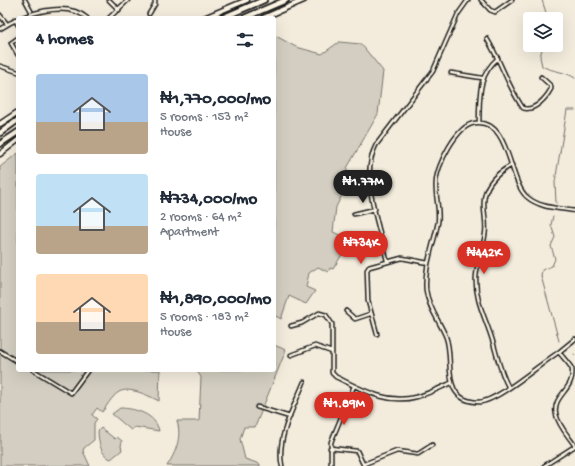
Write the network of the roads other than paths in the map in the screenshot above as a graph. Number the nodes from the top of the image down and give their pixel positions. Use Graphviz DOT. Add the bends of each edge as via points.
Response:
graph roads {
  1 [pos="25,0"];
  2 [pos="109,0"];
  3 [pos="128,0"];
  4 [pos="155,0"];
  5 [pos="247,0"];
  6 [pos="264,0"];
  7 [pos="286,0"];
  8 [pos="304,0"];
  9 [pos="468,0"];
  10 [pos="481,0"];
  11 [pos="512,0"];
  12 [pos="79,8"];
  13 [pos="36,9"];
  14 [pos="119,10"];
  15 [pos="31,11"];
  16 [pos="149,14"];
  17 [pos="0,15"];
  18 [pos="21,16"];
  19 [pos="85,16"];
  20 [pos="112,16"];
  21 [pos="209,16"];
  22 [pos="227,16"];
  23 [pos="249,16"];
  24 [pos="268,16"];
  25 [pos="15,19"];
  26 [pos="7,24"];
  27 [pos="0,29"];
  28 [pos="16,39"];
  29 [pos="487,39"];
  30 [pos="16,51"];
  31 [pos="498,58"];
  32 [pos="0,66"];
  33 [pos="16,71"];
  34 [pos="451,72"];
  35 [pos="482,78"];
  36 [pos="541,78"];
  37 [pos="16,113"];
  38 [pos="16,121"];
  39 [pos="479,122"];
  40 [pos="0,124"];
  41 [pos="2,131"];
  42 [pos="16,133"];
  43 [pos="16,142"];
  44 [pos="0,144"];
  45 [pos="0,154"];
  46 [pos="512,165"];
  47 [pos="375,209"];
  48 [pos="575,211"];
  49 [pos="354,214"];
  50 [pos="387,262"];
  51 [pos="428,263"];
  52 [pos="346,311"];
  53 [pos="370,314"];
  54 [pos="292,326"];
  55 [pos="377,334"];
  56 [pos="575,339"];
  57 [pos="0,352"];
  58 [pos="332,352"];
  59 [pos="559,352"];
  60 [pos="291,355"];
  61 [pos="16,361"];
  62 [pos="36,372"];
  63 [pos="87,372"];
  64 [pos="304,382"];
  65 [pos="451,383"];
  66 [pos="354,386"];
  67 [pos="509,388"];
  68 [pos="257,407"];
  69 [pos="290,417"];
  70 [pos="432,446"];
  71 [pos="575,446"];
  72 [pos="330,448"];
  73 [pos="364,465"];
  74 [pos="282,466"];
  75 [pos="331,466"];
  76 [pos="544,466"];
  1 -- 15 [label="street"];
  2 -- 14 [label="street"];
  3 -- 14 [label="street"];
  4 -- 16 [label="street"];
  5 -- 21 [label="highway"];
  6 -- 22 [label="highway"];
  7 -- 23 [label="highway"];
  8 -- 24 [label="highway"];
  9 -- 47 [label="street" via="458,14 435,67 375,148 371,158 370,181"];
  10 -- 11 [label="street" via="493,12"];
  12 -- 19 [label="street"];
  13 -- 15 [label="street"];
  14 -- 20 [label="street"];
  15 -- 18 [label="street"];
  17 -- 26 [label="street"];
  25 -- 26 [label="street"];
  26 -- 27 [label="street"];
  28 -- 30 [label="street" via="11,42"];
  29 -- 31 [label="street"];
  31 -- 35 [label="street"];
  31 -- 36 [label="street" via="514,95 523,108 529,109 538,104 551,89 551,86"];
  32 -- 33 [label="street"];
  34 -- 35 [label="street"];
  35 -- 39 [label="street"];
  37 -- 40 [label="highway"];
  38 -- 41 [label="highway"];
  39 -- 46 [label="street" via="490,127 500,137"];
  39 -- 51 [label="street" via="468,124 459,133 438,170 438,220"];
  42 -- 44 [label="highway"];
  43 -- 45 [label="highway"];
  46 -- 48 [label="street" via="519,187 528,198 542,206"];
  46 -- 67 [label="street" via="495,177 484,197 485,236 476,280 480,310 491,335 501,373"];
  47 -- 49 [label="street"];
  47 -- 50 [label="street"];
  50 -- 51 [label="street" via="404,258"];
  50 -- 53 [label="street" via="369,267 366,271"];
  51 -- 65 [label="street" via="426,292 447,341"];
  52 -- 53 [label="street" via="355,319"];
  53 -- 55 [label="street"];
  54 -- 58 [label="street" via="319,313 324,314 332,324"];
  56 -- 59 [label="street"];
  57 -- 61 [label="street"];
  58 -- 60 [label="street" via="315,346"];
  58 -- 66 [label="street" via="332,373"];
  59 -- 67 [label="street"];
  59 -- 71 [label="street" via="571,368 573,378 572,385 557,403 556,415"];
  62 -- 63 [label="street" via="71,393"];
  64 -- 69 [label="street"];
  65 -- 66 [label="street" via="417,397 397,400 374,395"];
  65 -- 67 [label="street" via="461,396 468,401 477,402 488,401"];
  66 -- 72 [label="street"];
  68 -- 69 [label="street"];
  69 -- 74 [label="street" via="281,448"];
  70 -- 73 [label="street" via="418,454 397,452"];
  71 -- 76 [label="street"];
  72 -- 73 [label="street" via="357,451"];
  72 -- 75 [label="street"];
}
